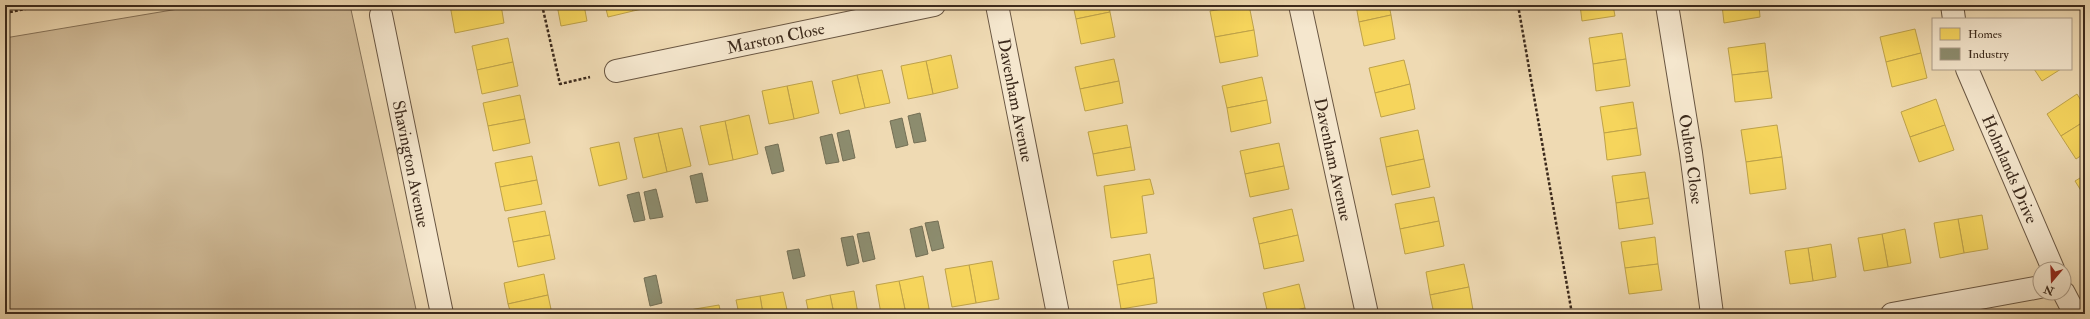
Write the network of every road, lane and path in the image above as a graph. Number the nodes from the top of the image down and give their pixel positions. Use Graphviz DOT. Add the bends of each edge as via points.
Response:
graph roads {
  1 [pos="45,5"];
  2 [pos="542,5"];
  3 [pos="934,5"];
  4 [pos="997,5"];
  5 [pos="1300,5"];
  6 [pos="1518,5"];
  7 [pos="1667,5"];
  8 [pos="1952,5"];
  9 [pos="5,13"];
  10 [pos="381,15"];
  11 [pos="1954,18"];
  12 [pos="1967,70"];
  13 [pos="616,71"];
  14 [pos="2050,261"];
  15 [pos="2032,288"];
  16 [pos="2068,301"];
  17 [pos="442,314"];
  18 [pos="1058,314"];
  19 [pos="1367,314"];
  20 [pos="1572,314"];
  21 [pos="1712,314"];
  22 [pos="1892,314"];
  23 [pos="2075,314"];
  1 -- 9 [label="path"];
  2 -- 13 [label="path" via="560,84"];
  3 -- 13 [label="street, Marston Close"];
  4 -- 18 [label="street, Davenham Avenue"];
  5 -- 19 [label="street, Davenham Avenue"];
  6 -- 20 [label="path"];
  7 -- 21 [label="street, Oulton Close" via="1691,153"];
  8 -- 11 [label="street"];
  10 -- 17 [label="street, Shavington Avenue"];
  12 -- 14 [label="street, Holmlands Drive"];
  15 -- 22 [label="street"];
  16 -- 23 [label="street"];
}
